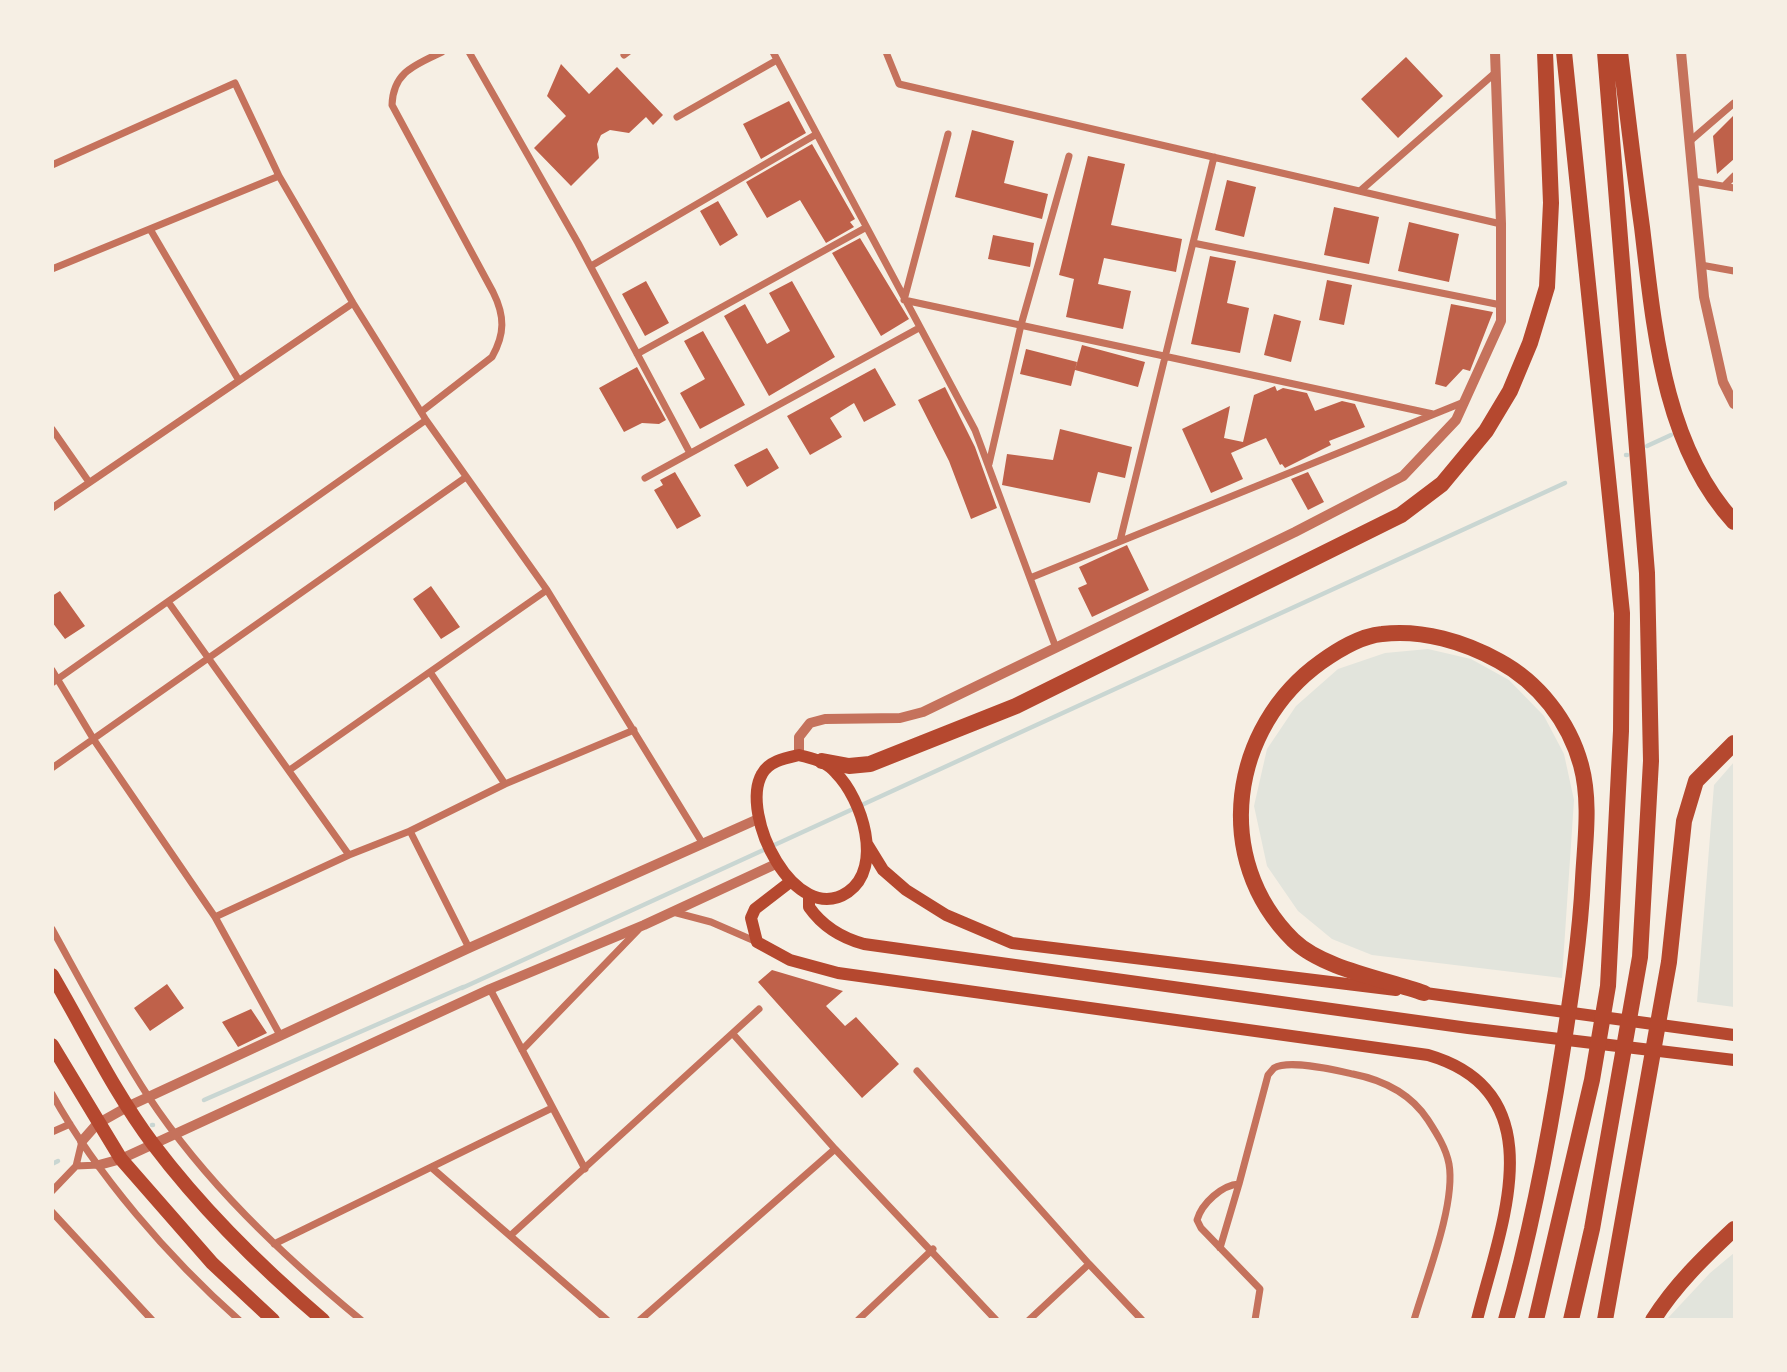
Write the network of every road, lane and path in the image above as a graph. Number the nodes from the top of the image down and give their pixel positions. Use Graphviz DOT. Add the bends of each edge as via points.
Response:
graph roads {
  1 [pos="442,52"];
  2 [pos="469,52"];
  3 [pos="886,52"];
  4 [pos="1495,52"];
  5 [pos="1545,52"];
  6 [pos="1564,52"];
  7 [pos="1605,52"];
  8 [pos="1620,52"];
  9 [pos="1681,52"];
  10 [pos="775,56"];
  11 [pos="1495,73"];
  12 [pos="1734,103"];
  13 [pos="677,117"];
  14 [pos="948,134"];
  15 [pos="815,135"];
  16 [pos="1690,141"];
  17 [pos="1069,156"];
  18 [pos="1214,157"];
  19 [pos="52,165"];
  20 [pos="279,176"];
  21 [pos="1734,176"];
  22 [pos="1693,181"];
  23 [pos="1724,186"];
  24 [pos="1734,188"];
  25 [pos="1360,191"];
  26 [pos="1501,224"];
  27 [pos="865,228"];
  28 [pos="150,229"];
  29 [pos="1193,243"];
  30 [pos="1701,265"];
  31 [pos="591,266"];
  32 [pos="52,269"];
  33 [pos="1734,271"];
  34 [pos="904,300"];
  35 [pos="353,303"];
  36 [pos="1501,305"];
  37 [pos="1021,325"];
  38 [pos="919,328"];
  39 [pos="637,354"];
  40 [pos="1166,356"];
  41 [pos="238,379"];
  42 [pos="1464,402"];
  43 [pos="1734,404"];
  44 [pos="1433,414"];
  45 [pos="424,416"];
  46 [pos="52,429"];
  47 [pos="690,453"];
  48 [pos="988,466"];
  49 [pos="466,477"];
  50 [pos="645,478"];
  51 [pos="89,482"];
  52 [pos="52,508"];
  53 [pos="1734,522"];
  54 [pos="1120,541"];
  55 [pos="1030,578"];
  56 [pos="547,590"];
  57 [pos="169,603"];
  58 [pos="1056,648"];
  59 [pos="209,660"];
  60 [pos="52,670"];
  61 [pos="430,672"];
  62 [pos="55,681"];
  63 [pos="634,730"];
  64 [pos="94,740"];
  65 [pos="1734,743"];
  66 [pos="799,755"];
  67 [pos="822,761"];
  68 [pos="52,768"];
  69 [pos="291,769"];
  70 [pos="505,784"];
  71 [pos="758,819"];
  72 [pos="410,831"];
  73 [pos="703,844"];
  74 [pos="867,844"];
  75 [pos="349,855"];
  76 [pos="778,863"];
  77 [pos="790,882"];
  78 [pos="809,897"];
  79 [pos="672,911"];
  80 [pos="215,917"];
  81 [pos="644,925"];
  82 [pos="52,929"];
  83 [pos="757,942"];
  84 [pos="469,948"];
  85 [pos="52,975"];
  86 [pos="489,989"];
  87 [pos="1424,993"];
  88 [pos="759,1009"];
  89 [pos="733,1034"];
  90 [pos="1728,1034"];
  91 [pos="280,1035"];
  92 [pos="52,1045"];
  93 [pos="522,1050"];
  94 [pos="1734,1060"];
  95 [pos="917,1071"];
  96 [pos="52,1094"];
  97 [pos="149,1097"];
  98 [pos="129,1106"];
  99 [pos="552,1108"];
  100 [pos="70,1124"];
  101 [pos="97,1124"];
  102 [pos="52,1132"];
  103 [pos="175,1133"];
  104 [pos="82,1141"];
  105 [pos="152,1143"];
  106 [pos="835,1149"];
  107 [pos="121,1159"];
  108 [pos="99,1165"];
  109 [pos="76,1166"];
  110 [pos="432,1168"];
  111 [pos="585,1169"];
  112 [pos="1239,1184"];
  113 [pos="52,1191"];
  114 [pos="52,1212"];
  115 [pos="1734,1229"];
  116 [pos="511,1235"];
  117 [pos="274,1244"];
  118 [pos="1220,1248"];
  119 [pos="933,1249"];
  120 [pos="1089,1264"];
  121 [pos="152,1320"];
  122 [pos="239,1320"];
  123 [pos="274,1320"];
  124 [pos="323,1320"];
  125 [pos="361,1320"];
  126 [pos="607,1320"];
  127 [pos="640,1320"];
  128 [pos="858,1320"];
  129 [pos="996,1320"];
  130 [pos="1029,1320"];
  131 [pos="1142,1320"];
  132 [pos="1255,1320"];
  133 [pos="1414,1320"];
  134 [pos="1477,1320"];
  135 [pos="1506,1320"];
  136 [pos="1536,1320"];
  137 [pos="1571,1320"];
  138 [pos="1605,1320"];
  139 [pos="1653,1320"];
  1 -- 45 [label="street" via="405,70 393,92 392,106 494,292 503,322 492,357"];
  2 -- 31 [label="street"];
  3 -- 18 [label="street" via="899,84"];
  4 -- 11 [label="street"];
  5 -- 67 [label="highway" via="1551,203 1547,288 1510,391 1486,431 1442,484 1389,522 1016,706 870,764"];
  6 -- 136 [label="highway" via="1622,612 1621,731 1608,986 1592,1080"];
  7 -- 137 [label="highway" via="1647,573 1651,761 1640,957 1592,1229"];
  8 -- 53 [label="highway" via="1661,360 1678,425 1703,476"];
  9 -- 16 [label="street"];
  10 -- 13 [label="street"];
  10 -- 15 [label="street"];
  11 -- 25 [label="street"];
  11 -- 26 [label="street"];
  12 -- 16 [label="street"];
  14 -- 34 [label="street"];
  15 -- 27 [label="street"];
  15 -- 31 [label="street"];
  16 -- 22 [label="street"];
  17 -- 37 [label="street"];
  18 -- 25 [label="street"];
  18 -- 29 [label="street"];
  19 -- 20 [label="street" via="235,83"];
  20 -- 28 [label="street"];
  20 -- 35 [label="street"];
  21 -- 23 [label="street"];
  22 -- 23 [label="street"];
  22 -- 30 [label="street"];
  23 -- 24 [label="street"];
  25 -- 26 [label="street"];
  26 -- 36 [label="street"];
  27 -- 34 [label="street"];
  27 -- 39 [label="street"];
  28 -- 32 [label="street"];
  28 -- 41 [label="street"];
  29 -- 36 [label="street"];
  29 -- 40 [label="street"];
  30 -- 33 [label="street"];
  30 -- 43 [label="street" via="1723,382"];
  31 -- 39 [label="street"];
  34 -- 37 [label="street"];
  34 -- 38 [label="street"];
  35 -- 41 [label="street"];
  35 -- 45 [label="street"];
  36 -- 42 [label="street" via="1501,320"];
  37 -- 40 [label="street"];
  37 -- 48 [label="street"];
  38 -- 47 [label="street"];
  38 -- 48 [label="street" via="975,430"];
  39 -- 47 [label="street"];
  40 -- 44 [label="street"];
  40 -- 54 [label="street"];
  41 -- 51 [label="street"];
  42 -- 44 [label="street"];
  42 -- 58 [label="street" via="1455,420 1404,476"];
  44 -- 54 [label="street"];
  45 -- 49 [label="street"];
  45 -- 57 [label="street"];
  46 -- 51 [label="street"];
  47 -- 50 [label="street"];
  48 -- 55 [label="street"];
  49 -- 56 [label="street"];
  49 -- 59 [label="street"];
  51 -- 52 [label="street"];
  54 -- 55 [label="street"];
  55 -- 58 [label="street"];
  56 -- 61 [label="street"];
  56 -- 63 [label="street"];
  57 -- 59 [label="street"];
  57 -- 62 [label="street"];
  58 -- 66 [label="street" via="923,712 900,718 810,723 799,737"];
  59 -- 64 [label="street"];
  59 -- 69 [label="street"];
  60 -- 62 [label="street"];
  61 -- 69 [label="street"];
  61 -- 70 [label="street"];
  62 -- 64 [label="street"];
  63 -- 70 [label="street"];
  63 -- 73 [label="street"];
  64 -- 68 [label="street"];
  64 -- 80 [label="street"];
  65 -- 138 [label="highway" via="1696,781 1684,821 1669,962"];
  66 -- 67 [label="main road"];
  66 -- 71 [label="main road" via="780,759 762,772 756,793"];
  67 -- 74 [label="main road" via="849,790"];
  69 -- 75 [label="street"];
  70 -- 72 [label="street"];
  71 -- 73 [label="street"];
  71 -- 76 [label="main road"];
  72 -- 75 [label="street"];
  72 -- 84 [label="street"];
  73 -- 84 [label="street"];
  74 -- 78 [label="main road" via="866,866 857,884 832,898"];
  74 -- 87 [label="main road" via="883,870 906,890 946,915 1012,943"];
  75 -- 80 [label="street"];
  76 -- 77 [label="main road"];
  76 -- 79 [label="street"];
  77 -- 78 [label="main road"];
  77 -- 83 [label="main road" via="755,909 751,918"];
  78 -- 94 [label="main road" via="809,907 830,929 864,944"];
  79 -- 81 [label="street"];
  79 -- 83 [label="street"];
  80 -- 91 [label="street"];
  81 -- 86 [label="street"];
  81 -- 93 [label="street"];
  82 -- 97 [label="street"];
  83 -- 134 [label="main road" via="790,960 838,973 1448,1061 1483,1085 1500,1108 1510,1137 1510,1175"];
  84 -- 91 [label="street"];
  85 -- 98 [label="main road"];
  86 -- 93 [label="street"];
  86 -- 103 [label="street"];
  87 -- 90 [label="main road"];
  87 -- 135 [label="highway" via="1329,962 1294,940 1267,906 1247,866 1240,825 1244,778 1256,739 1284,699 1306,673 1340,649 1381,634 1426,635 1472,646 1515,670 1546,699 1567,731 1581,765 1587,809 1580,937 1550,1130"];
  88 -- 89 [label="street"];
  89 -- 106 [label="street"];
  89 -- 111 [label="street"];
  91 -- 97 [label="street"];
  92 -- 101 [label="main road"];
  93 -- 99 [label="street"];
  95 -- 120 [label="street"];
  96 -- 100 [label="street"];
  97 -- 98 [label="street"];
  97 -- 103 [label="street"];
  98 -- 101 [label="street"];
  98 -- 105 [label="main road"];
  99 -- 110 [label="street"];
  99 -- 111 [label="street"];
  100 -- 102 [label="street"];
  100 -- 104 [label="street"];
  101 -- 104 [label="street"];
  101 -- 107 [label="main road"];
  103 -- 105 [label="street"];
  103 -- 117 [label="street"];
  104 -- 108 [label="street"];
  104 -- 109 [label="street"];
  105 -- 107 [label="street"];
  105 -- 124 [label="main road" via="249,1251"];
  106 -- 119 [label="street"];
  106 -- 127 [label="street"];
  107 -- 108 [label="street"];
  107 -- 123 [label="main road" via="212,1263"];
  108 -- 109 [label="street"];
  108 -- 122 [label="street" via="177,1258"];
  109 -- 113 [label="street"];
  110 -- 116 [label="street"];
  110 -- 117 [label="street"];
  111 -- 116 [label="street"];
  112 -- 118 [label="street"];
  112 -- 118 [label="street" via="1222,1189 1199,1212 1201,1228"];
  112 -- 133 [label="street" via="1268,1075 1279,1065 1368,1077 1406,1096 1445,1148 1450,1183"];
  114 -- 121 [label="street"];
  115 -- 139 [label="highway" via="1665,1300"];
  116 -- 126 [label="street"];
  117 -- 125 [label="street"];
  118 -- 132 [label="street" via="1260,1289"];
  119 -- 128 [label="street"];
  119 -- 129 [label="street"];
  120 -- 130 [label="street"];
  120 -- 131 [label="street"];
}
